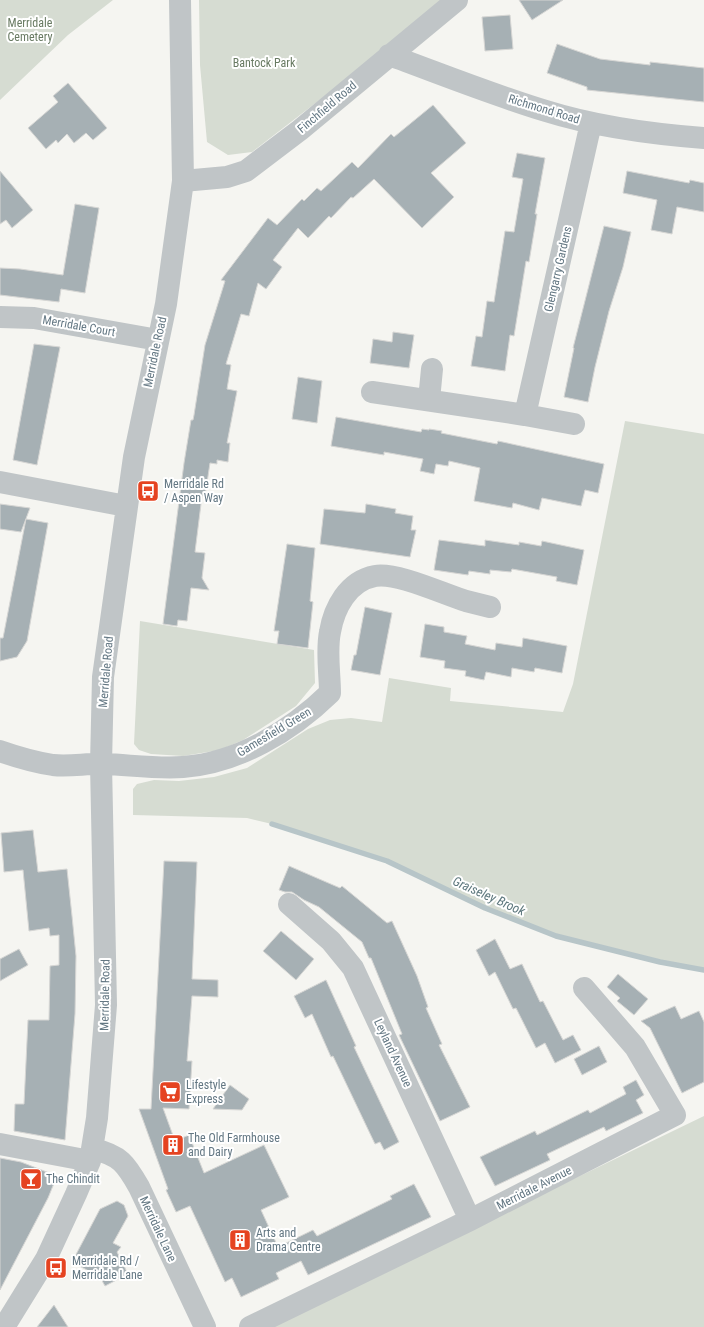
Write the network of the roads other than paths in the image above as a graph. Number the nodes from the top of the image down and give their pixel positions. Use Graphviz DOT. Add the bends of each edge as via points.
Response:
graph roads {
  1 [pos="180,0"];
  2 [pos="457,0"];
  3 [pos="389,56"];
  4 [pos="591,123"];
  5 [pos="704,138"];
  6 [pos="183,181"];
  7 [pos="0,317"];
  8 [pos="158,340"];
  9 [pos="432,369"];
  10 [pos="372,392"];
  11 [pos="428,400"];
  12 [pos="525,415"];
  13 [pos="574,424"];
  14 [pos="0,482"];
  15 [pos="126,506"];
  16 [pos="490,607"];
  17 [pos="0,751"];
  18 [pos="101,764"];
  19 [pos="290,904"];
  20 [pos="584,988"];
  21 [pos="0,1144"];
  22 [pos="92,1155"];
  23 [pos="470,1220"];
  24 [pos="4,1327"];
  25 [pos="205,1327"];
  26 [pos="250,1327"];
  1 -- 6 [label="street, Merridale Road"];
  2 -- 3 [label="street, Finchfield Road"];
  3 -- 4 [label="street, Richmond Road" via="546,112"];
  3 -- 6 [label="street, Finchfield Road" via="246,171 227,177"];
  4 -- 5 [label="street, Richmond Road" via="640,132"];
  4 -- 12 [label="street, Glengarry Gardens"];
  6 -- 8 [label="street, Merridale Road" via="166,304"];
  7 -- 8 [label="street, Merridale Court" via="34,318"];
  8 -- 15 [label="street, Merridale Road"];
  9 -- 11 [label="street"];
  10 -- 11 [label="street"];
  11 -- 12 [label="street"];
  12 -- 13 [label="street"];
  14 -- 15 [label="street"];
  15 -- 18 [label="street, Merridale Road" via="103,677"];
  16 -- 18 [label="street, Gamesfield Green" via="467,602 398,578 375,576 362,580 341,600 334,616 330,633 330,694 313,710 256,746 217,762 183,767"];
  17 -- 18 [label="street, Gamesfield Green" via="54,765"];
  18 -- 22 [label="street, Merridale Road" via="106,1005 103,1063"];
  19 -- 23 [label="street, Leyland Avenue" via="331,941 353,968"];
  20 -- 23 [label="street, Merridale Avenue" via="635,1047 676,1115"];
  21 -- 22 [label="street, Merridale Lane"];
  22 -- 24 [label="street, Merridale Road" via="46,1259"];
  22 -- 25 [label="street, Merridale Lane" via="110,1153 126,1166"];
  23 -- 26 [label="street, Merridale Avenue"];
}
